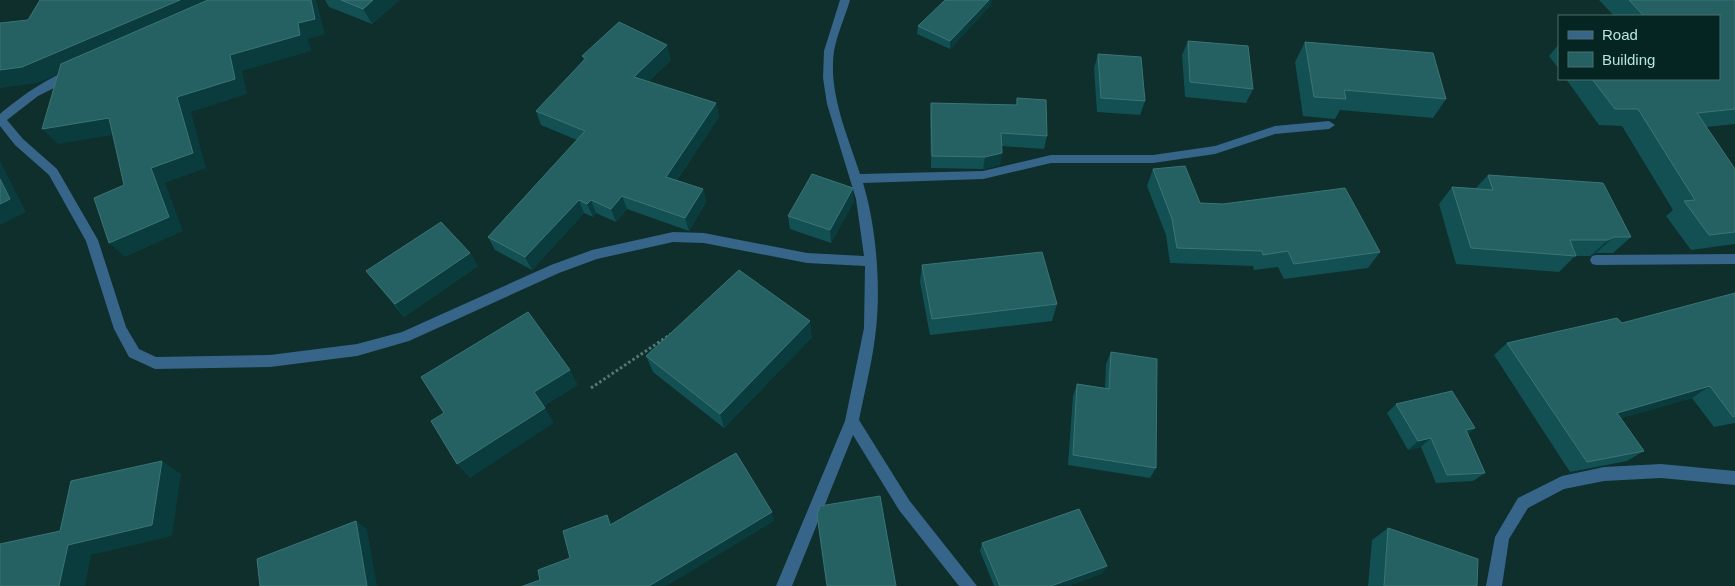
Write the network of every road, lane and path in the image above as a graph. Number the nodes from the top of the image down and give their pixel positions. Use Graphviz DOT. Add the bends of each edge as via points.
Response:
graph roads {
  1 [pos="845,0"];
  2 [pos="85,68"];
  3 [pos="0,118"];
  4 [pos="1329,125"];
  5 [pos="858,179"];
  6 [pos="1735,259"];
  7 [pos="1596,260"];
  8 [pos="871,261"];
  9 [pos="672,333"];
  10 [pos="590,388"];
  11 [pos="852,421"];
  12 [pos="1735,478"];
  13 [pos="784,586"];
  14 [pos="969,586"];
  15 [pos="1494,586"];
  1 -- 5 [label="street" via="830,51 828,78 832,104"];
  2 -- 3 [label="street" via="28,96"];
  3 -- 8 [label="street" via="18,142 53,172 92,240 120,329 134,353 155,363 270,361 358,350 404,337 555,269 596,254 674,237 704,238 807,258"];
  4 -- 5 [label="street" via="1275,130 1215,150 1153,159 1051,160 983,175"];
  5 -- 8 [label="street"];
  6 -- 7 [label="street"];
  8 -- 11 [label="street" via="870,328"];
  9 -- 10 [label="path"];
  11 -- 13 [label="street"];
  11 -- 14 [label="street" via="904,505"];
  12 -- 15 [label="street" via="1661,471 1604,474 1562,483 1522,503 1502,537"];
}
